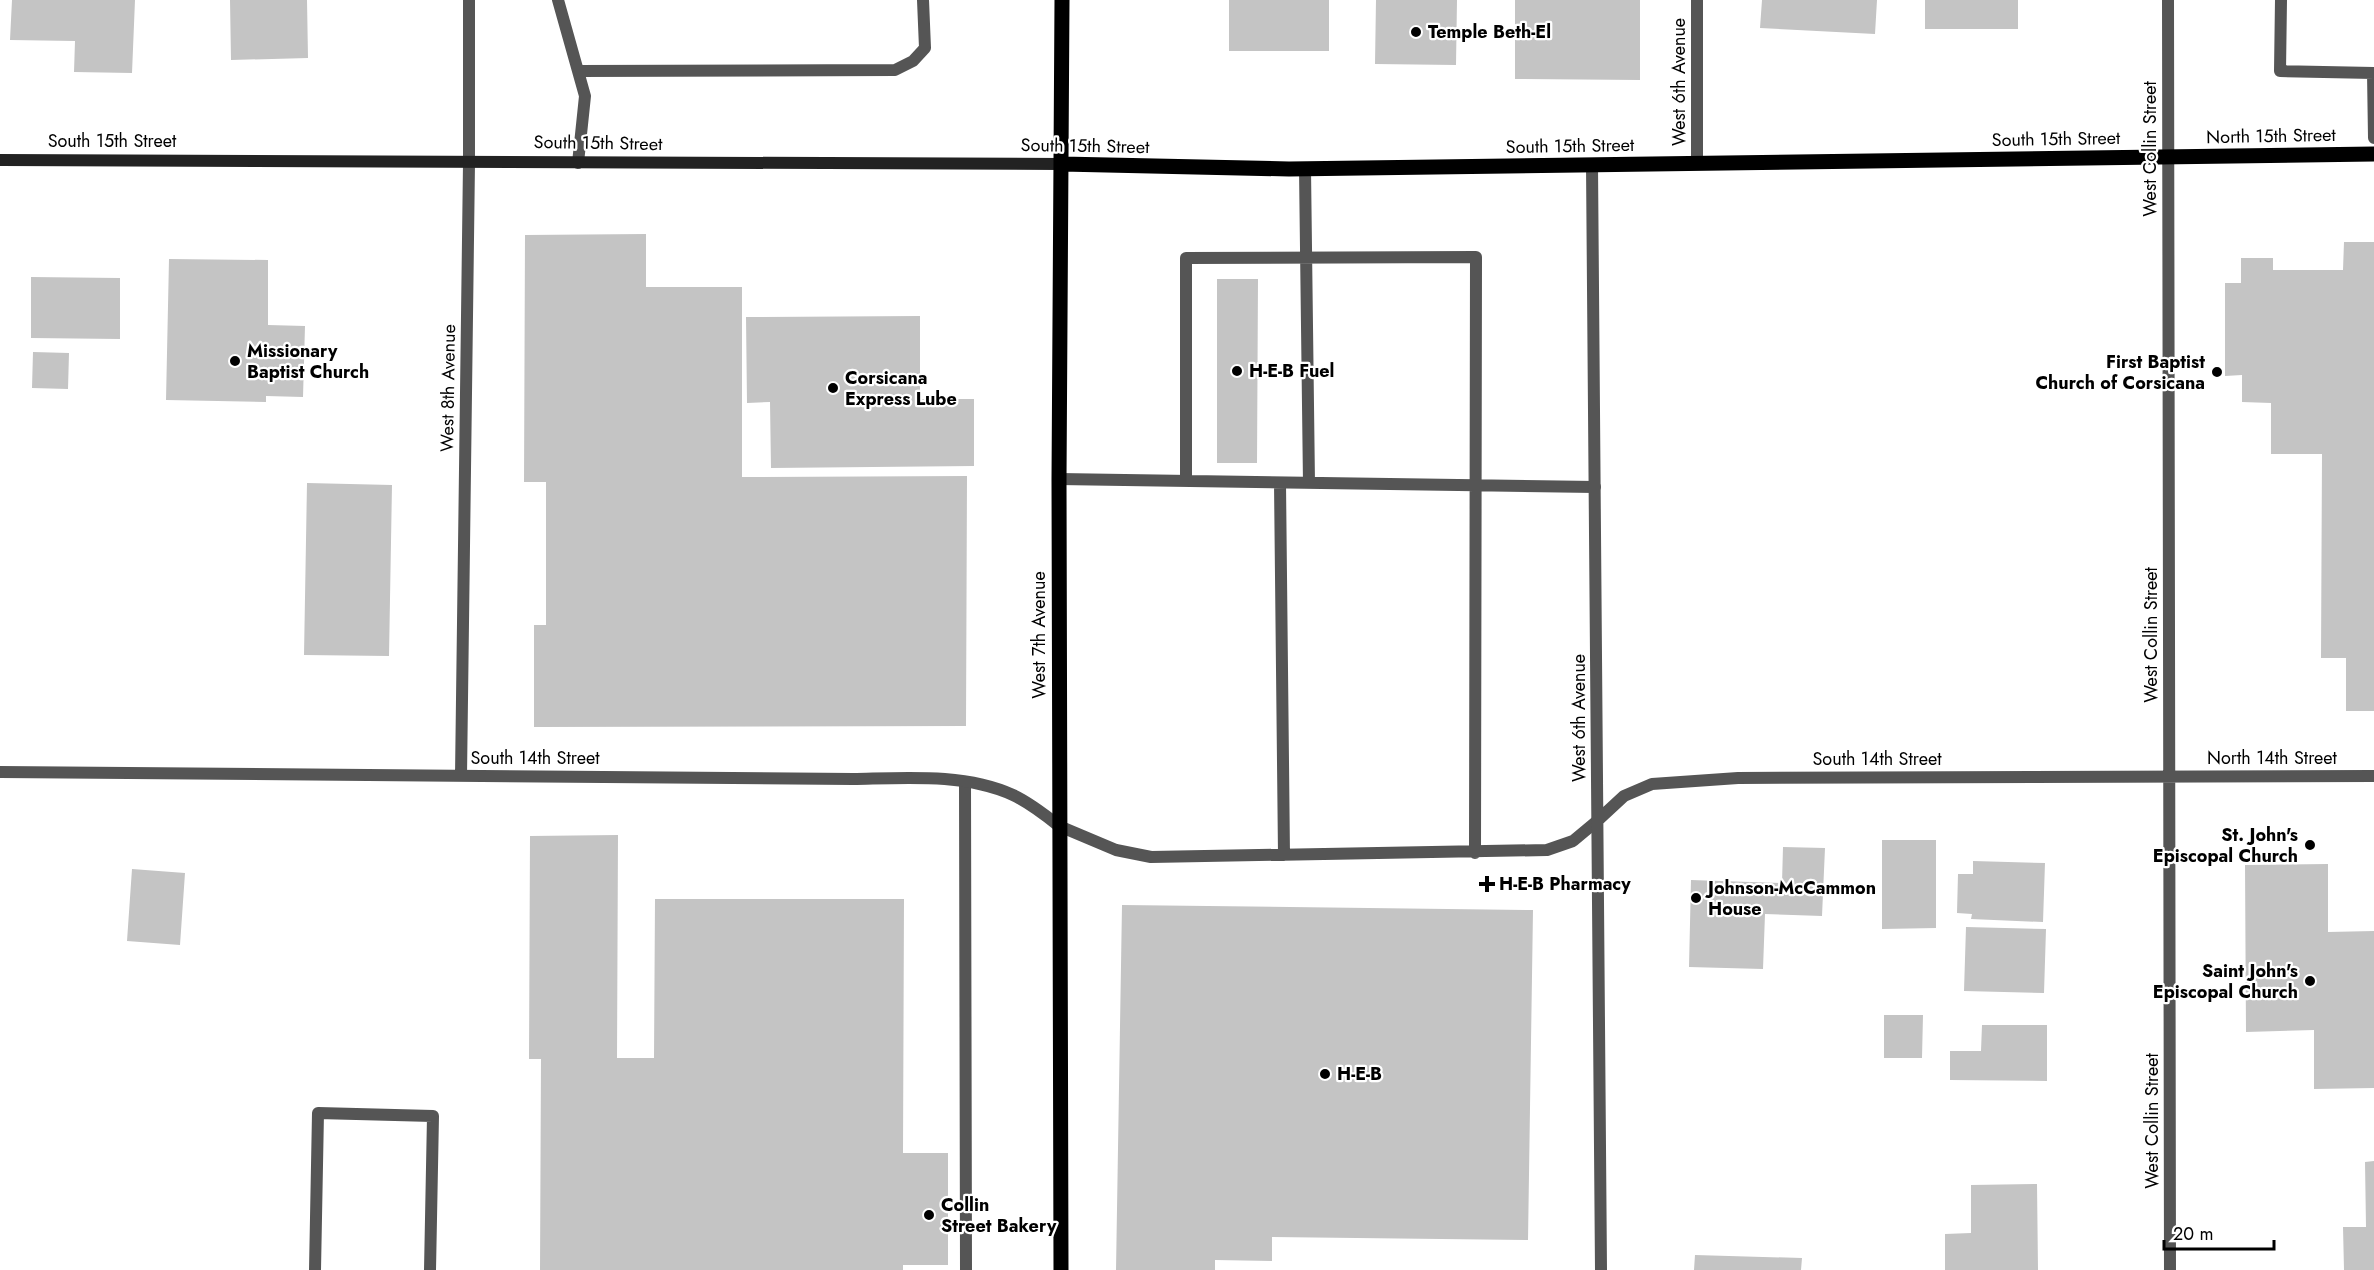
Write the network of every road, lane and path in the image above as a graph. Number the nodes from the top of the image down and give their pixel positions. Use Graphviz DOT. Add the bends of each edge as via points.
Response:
graph roads {
  1 [pos="469,0"];
  2 [pos="558,0"];
  3 [pos="923,0"];
  4 [pos="1062,0"];
  5 [pos="1697,0"];
  6 [pos="2168,0"];
  7 [pos="2281,0"];
  8 [pos="578,71"];
  9 [pos="2374,74"];
  10 [pos="2374,138"];
  11 [pos="2374,154"];
  12 [pos="2168,156"];
  13 [pos="0,160"];
  14 [pos="469,162"];
  15 [pos="578,163"];
  16 [pos="1697,164"];
  17 [pos="1062,165"];
  18 [pos="1592,165"];
  19 [pos="1305,169"];
  20 [pos="1306,258"];
  21 [pos="1059,480"];
  22 [pos="1186,481"];
  23 [pos="1280,483"];
  24 [pos="1309,483"];
  25 [pos="1475,485"];
  26 [pos="1595,487"];
  27 [pos="0,772"];
  28 [pos="461,776"];
  29 [pos="2169,776"];
  30 [pos="2374,776"];
  31 [pos="965,782"];
  32 [pos="1597,821"];
  33 [pos="1059,826"];
  34 [pos="1475,853"];
  35 [pos="1284,855"];
  36 [pos="315,1270"];
  37 [pos="430,1270"];
  38 [pos="966,1270"];
  39 [pos="1061,1270"];
  40 [pos="1601,1270"];
  41 [pos="2170,1270"];
  1 -- 14 [label="street, West 8th Avenue"];
  2 -- 8 [label="street"];
  3 -- 8 [label="street" via="925,48 913,61 895,70"];
  4 -- 17 [label="main road, West 7th Avenue"];
  5 -- 16 [label="street, West 6th Avenue"];
  6 -- 12 [label="street, West Collin Street"];
  7 -- 9 [label="street" via="2280,71"];
  8 -- 15 [label="street" via="585,96"];
  9 -- 10 [label="street"];
  11 -- 12 [label="main road, North 15th Street"];
  12 -- 16 [label="main road, South 15th Street"];
  12 -- 29 [label="street, West Collin Street"];
  13 -- 14 [label="main road, South 15th Street"];
  14 -- 15 [label="main road, South 15th Street"];
  14 -- 28 [label="street, West 8th Avenue"];
  15 -- 17 [label="main road, South 15th Street"];
  16 -- 18 [label="main road, South 15th Street"];
  17 -- 19 [label="main road, South 15th Street"];
  17 -- 21 [label="main road, West 7th Avenue"];
  18 -- 19 [label="main road, South 15th Street"];
  18 -- 26 [label="street, West 6th Avenue"];
  19 -- 20 [label="street"];
  20 -- 22 [label="street" via="1186,258"];
  20 -- 24 [label="street"];
  20 -- 25 [label="street" via="1476,257"];
  21 -- 22 [label="street"];
  21 -- 33 [label="main road, West 7th Avenue"];
  22 -- 23 [label="street"];
  23 -- 24 [label="street"];
  23 -- 35 [label="street"];
  24 -- 25 [label="street"];
  25 -- 26 [label="street"];
  25 -- 34 [label="street"];
  26 -- 32 [label="street, West 6th Avenue"];
  27 -- 28 [label="street, South 14th Street"];
  28 -- 31 [label="street, South 14th Street" via="921,777"];
  29 -- 30 [label="street, North 14th Street"];
  29 -- 32 [label="street, South 14th Street" via="1716,779 1652,784 1624,796"];
  29 -- 41 [label="street, West Collin Street"];
  31 -- 33 [label="street, South 14th Street" via="1011,794"];
  31 -- 38 [label="street"];
  32 -- 34 [label="street, South 14th Street" via="1573,841 1547,850"];
  32 -- 40 [label="street, West 6th Avenue"];
  33 -- 35 [label="street, South 14th Street" via="1116,850 1151,857"];
  33 -- 39 [label="main road, West 7th Avenue"];
  34 -- 35 [label="street, South 14th Street"];
  36 -- 37 [label="street" via="318,1113 433,1116"];
}
